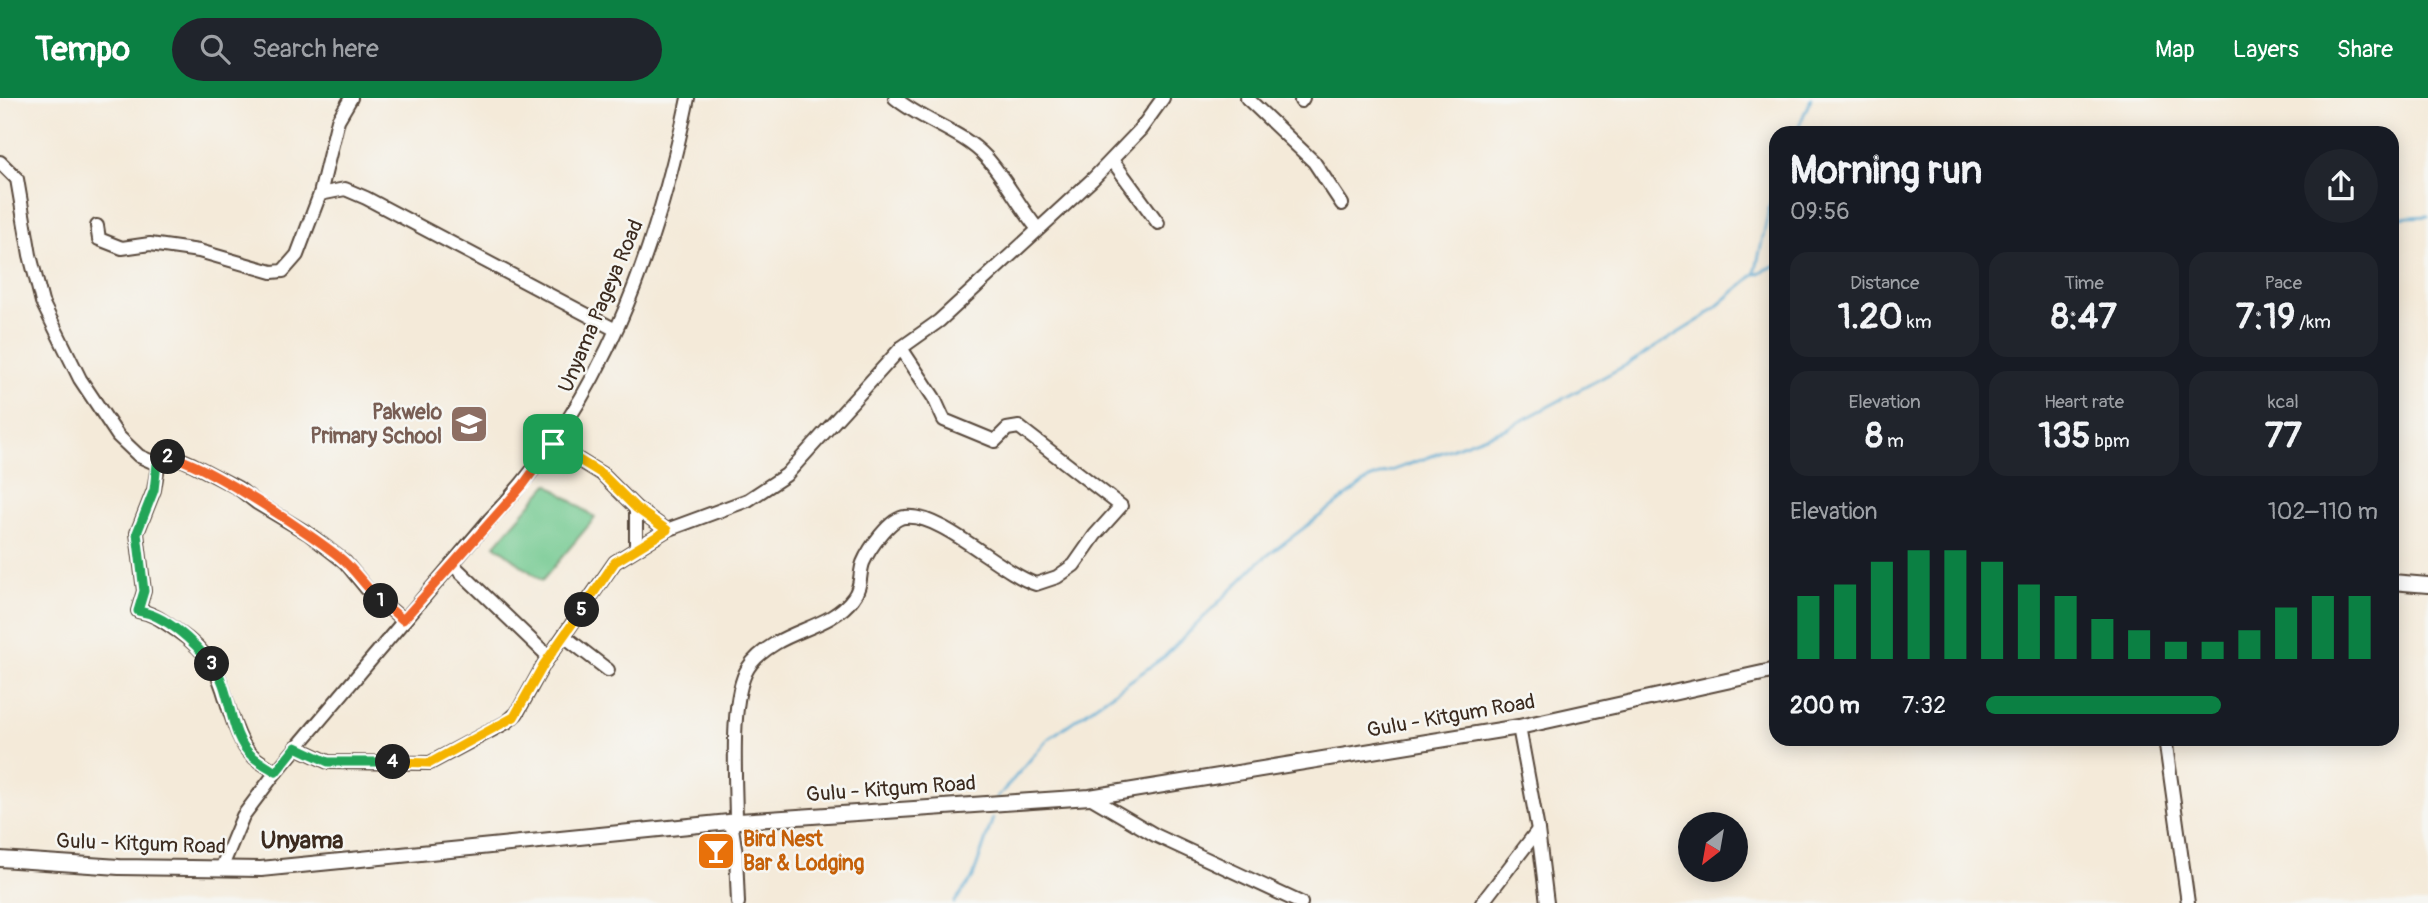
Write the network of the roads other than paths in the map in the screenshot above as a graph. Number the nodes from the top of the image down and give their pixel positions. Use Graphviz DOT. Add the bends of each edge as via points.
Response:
graph roads {
  1 [pos="351,98"];
  2 [pos="688,98"];
  3 [pos="895,98"];
  4 [pos="1163,98"];
  5 [pos="1247,98"];
  6 [pos="1112,160"];
  7 [pos="0,162"];
  8 [pos="320,194"];
  9 [pos="1342,204"];
  10 [pos="1158,223"];
  11 [pos="97,226"];
  12 [pos="1037,228"];
  13 [pos="614,329"];
  14 [pos="901,348"];
  15 [pos="553,444"];
  16 [pos="157,464"];
  17 [pos="636,508"];
  18 [pos="667,530"];
  19 [pos="636,547"];
  20 [pos="452,564"];
  21 [pos="2399,583"];
  22 [pos="2428,585"];
  23 [pos="403,620"];
  24 [pos="564,636"];
  25 [pos="549,657"];
  26 [pos="608,670"];
  27 [pos="1769,672"];
  28 [pos="1519,727"];
  29 [pos="2166,746"];
  30 [pos="296,747"];
  31 [pos="276,772"];
  32 [pos="1090,797"];
  33 [pos="733,821"];
  34 [pos="1538,830"];
  35 [pos="0,859"];
  36 [pos="221,869"];
  37 [pos="738,903"];
  38 [pos="1301,903"];
  39 [pos="1482,903"];
  40 [pos="1547,903"];
  41 [pos="2188,903"];
  1 -- 8 [label="street" via="338,120"];
  2 -- 13 [label="street, Unyama Pageya Road" via="663,207"];
  3 -- 12 [label="street" via="985,156"];
  4 -- 6 [label="street"];
  5 -- 9 [label="street" via="1314,162"];
  6 -- 10 [label="street"];
  6 -- 12 [label="street"];
  7 -- 16 [label="street" via="17,179 43,302 80,379 118,436 139,456"];
  8 -- 11 [label="street" via="297,255 283,271 272,272 199,251 150,244 122,248 99,239"];
  8 -- 13 [label="street" via="345,189 366,198"];
  12 -- 14 [label="street" via="939,321"];
  13 -- 15 [label="street, Unyama Pageya Road" via="591,385"];
  14 -- 18 [label="street" via="786,475 748,500"];
  14 -- 33 [label="street" via="949,424 995,441 1007,429 1019,427 1121,506 1074,565 1036,584 940,528 911,517 889,524 865,560 859,587 848,604 776,643 747,668 739,696"];
  15 -- 17 [label="street" via="602,474"];
  15 -- 20 [label="street, Unyama Pageya Road"];
  16 -- 23 [label="street" via="164,457 183,460 297,525 345,562 367,589"];
  16 -- 31 [label="street" via="154,490 137,533 144,591 138,611 152,614 205,655 220,674 243,744 251,756"];
  17 -- 18 [label="street"];
  17 -- 19 [label="street"];
  18 -- 19 [label="street"];
  19 -- 24 [label="street" via="615,562"];
  20 -- 23 [label="street, Unyama Pageya Road"];
  20 -- 25 [label="street"];
  21 -- 22 [label="main road"];
  23 -- 30 [label="street, Unyama Pageya Road"];
  24 -- 25 [label="street"];
  24 -- 26 [label="street"];
  25 -- 30 [label="street" via="514,717 430,763 328,762"];
  27 -- 28 [label="main road, Gulu - Kitgum Road"];
  28 -- 32 [label="main road, Gulu - Kitgum Road"];
  28 -- 34 [label="street"];
  29 -- 41 [label="street"];
  30 -- 31 [label="street, Unyama Pageya Road"];
  31 -- 36 [label="street, Unyama Pageya Road" via="239,823"];
  32 -- 33 [label="main road, Gulu - Kitgum Road"];
  32 -- 38 [label="street" via="1155,835"];
  33 -- 36 [label="main road, Gulu - Kitgum Road" via="430,854"];
  33 -- 37 [label="street"];
  34 -- 39 [label="street"];
  34 -- 40 [label="street"];
  35 -- 36 [label="main road, Gulu - Kitgum Road"];
}
